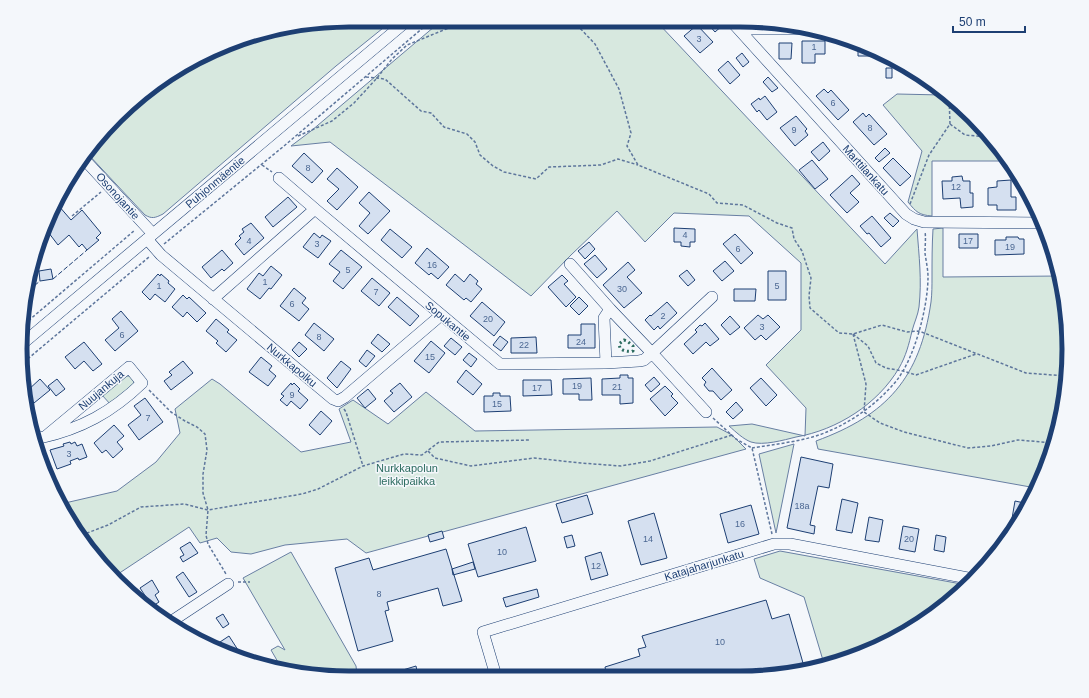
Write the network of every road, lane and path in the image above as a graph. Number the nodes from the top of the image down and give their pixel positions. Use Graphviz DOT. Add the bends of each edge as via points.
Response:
graph roads {
  1 [pos="400,27"];
  2 [pos="423,27"];
  3 [pos="451,27"];
  4 [pos="579,27"];
  5 [pos="737,27"];
  6 [pos="365,77"];
  7 [pos="377,78"];
  8 [pos="949,105"];
  9 [pos="950,124"];
  10 [pos="296,137"];
  11 [pos="982,137"];
  12 [pos="87,162"];
  13 [pos="638,165"];
  14 [pos="279,178"];
  15 [pos="104,189"];
  16 [pos="315,209"];
  17 [pos="906,214"];
  18 [pos="72,216"];
  19 [pos="924,222"];
  20 [pos="1036,223"];
  21 [pos="136,228"];
  22 [pos="150,237"];
  23 [pos="162,246"];
  24 [pos="151,255"];
  25 [pos="570,264"];
  26 [pos="712,297"];
  27 [pos="213,299"];
  28 [pos="610,309"];
  29 [pos="440,316"];
  30 [pos="29,321"];
  31 [pos="919,331"];
  32 [pos="853,334"];
  33 [pos="27,339"];
  34 [pos="652,353"];
  35 [pos="977,354"];
  36 [pos="27,359"];
  37 [pos="606,363"];
  38 [pos="903,371"];
  39 [pos="1060,376"];
  40 [pos="142,383"];
  41 [pos="338,401"];
  42 [pos="706,412"];
  43 [pos="864,412"];
  44 [pos="732,435"];
  45 [pos="46,436"];
  46 [pos="40,438"];
  47 [pos="530,440"];
  48 [pos="1048,442"];
  49 [pos="752,448"];
  50 [pos="428,451"];
  51 [pos="363,466"];
  52 [pos="208,510"];
  53 [pos="85,534"];
  54 [pos="774,544"];
  55 [pos="967,578"];
  56 [pos="250,582"];
  57 [pos="229,583"];
  58 [pos="174,620"];
  59 [pos="495,671"];
  1 -- 22 [label="street, Puhjonmäentie"];
  2 -- 6 [label="path"];
  3 -- 7 [label="path" via="407,45 392,58"];
  4 -- 13 [label="path" via="595,44 619,89 631,132 627,146"];
  5 -- 17 [label="street, Marttilankatu"];
  6 -- 7 [label="path"];
  6 -- 10 [label="path"];
  7 -- 10 [label="path" via="354,103 332,121"];
  7 -- 13 [label="path" via="385,79 421,111 431,113 444,127 467,134 480,155 504,172 536,179 549,167 601,165 618,159"];
  8 -- 9 [label="path"];
  9 -- 11 [label="path" via="965,135"];
  9 -- 17 [label="path" via="929,154"];
  10 -- 23 [label="path"];
  12 -- 22 [label="street, Osonojantie"];
  13 -- 32 [label="path" via="709,194 717,203 743,205 792,228 794,239 802,251 811,278 810,308 839,333"];
  14 -- 16 [label="street, Sopukantie"];
  15 -- 18 [label="path"];
  16 -- 27 [label="street"];
  16 -- 29 [label="street, Sopukantie"];
  17 -- 19 [label="street, Marttilankatu"];
  19 -- 20 [label="street, Marttilankatu"];
  19 -- 31 [label="path" via="928,277 926,303"];
  21 -- 30 [label="path"];
  22 -- 27 [label="street, Nurkkapolku" via="156,250"];
  22 -- 33 [label="street, Puhjonmäentie"];
  24 -- 36 [label="path"];
  25 -- 28 [label="street"];
  26 -- 34 [label="street, Sopukantie"];
  27 -- 41 [label="street, Nurkkapolku"];
  28 -- 34 [label="street"];
  28 -- 37 [label="street" via="604,318"];
  29 -- 37 [label="street, Sopukantie" via="500,364"];
  29 -- 41 [label="street"];
  31 -- 32 [label="path" via="907,332 882,326"];
  31 -- 35 [label="path"];
  31 -- 38 [label="path"];
  32 -- 38 [label="path" via="868,346 876,363"];
  32 -- 43 [label="path" via="866,384"];
  34 -- 37 [label="street, Sopukantie" via="644,360"];
  34 -- 42 [label="street"];
  35 -- 38 [label="path" via="916,375"];
  35 -- 39 [label="path" via="1026,373"];
  38 -- 43 [label="path" via="883,396"];
  40 -- 45 [label="street, Nuujankuja" via="113,408 93,420"];
  40 -- 45 [label="street, Nuujankuja" via="129,368"];
  40 -- 52 [label="path" via="171,412 205,434 207,450 203,493"];
  41 -- 51 [label="path" via="346,412"];
  42 -- 44 [label="path"];
  43 -- 48 [label="path" via="880,423 904,432 968,448 1018,440"];
  43 -- 49 [label="path" via="828,432 795,441"];
  44 -- 49 [label="path"];
  44 -- 50 [label="path" via="650,461 621,466 534,458 471,466 435,458"];
  45 -- 46 [label="street"];
  47 -- 50 [label="path" via="439,442"];
  49 -- 54 [label="path"];
  50 -- 51 [label="path" via="422,455 404,454"];
  51 -- 52 [label="path" via="318,489 302,494"];
  52 -- 53 [label="path" via="184,504 141,507"];
  52 -- 57 [label="path" via="208,544"];
  54 -- 55 [label="street, Katajaharjunkatu" via="790,544"];
  54 -- 59 [label="street, Katajaharjunkatu" via="483,632"];
  56 -- 57 [label="path"];
  57 -- 58 [label="street"];
}
